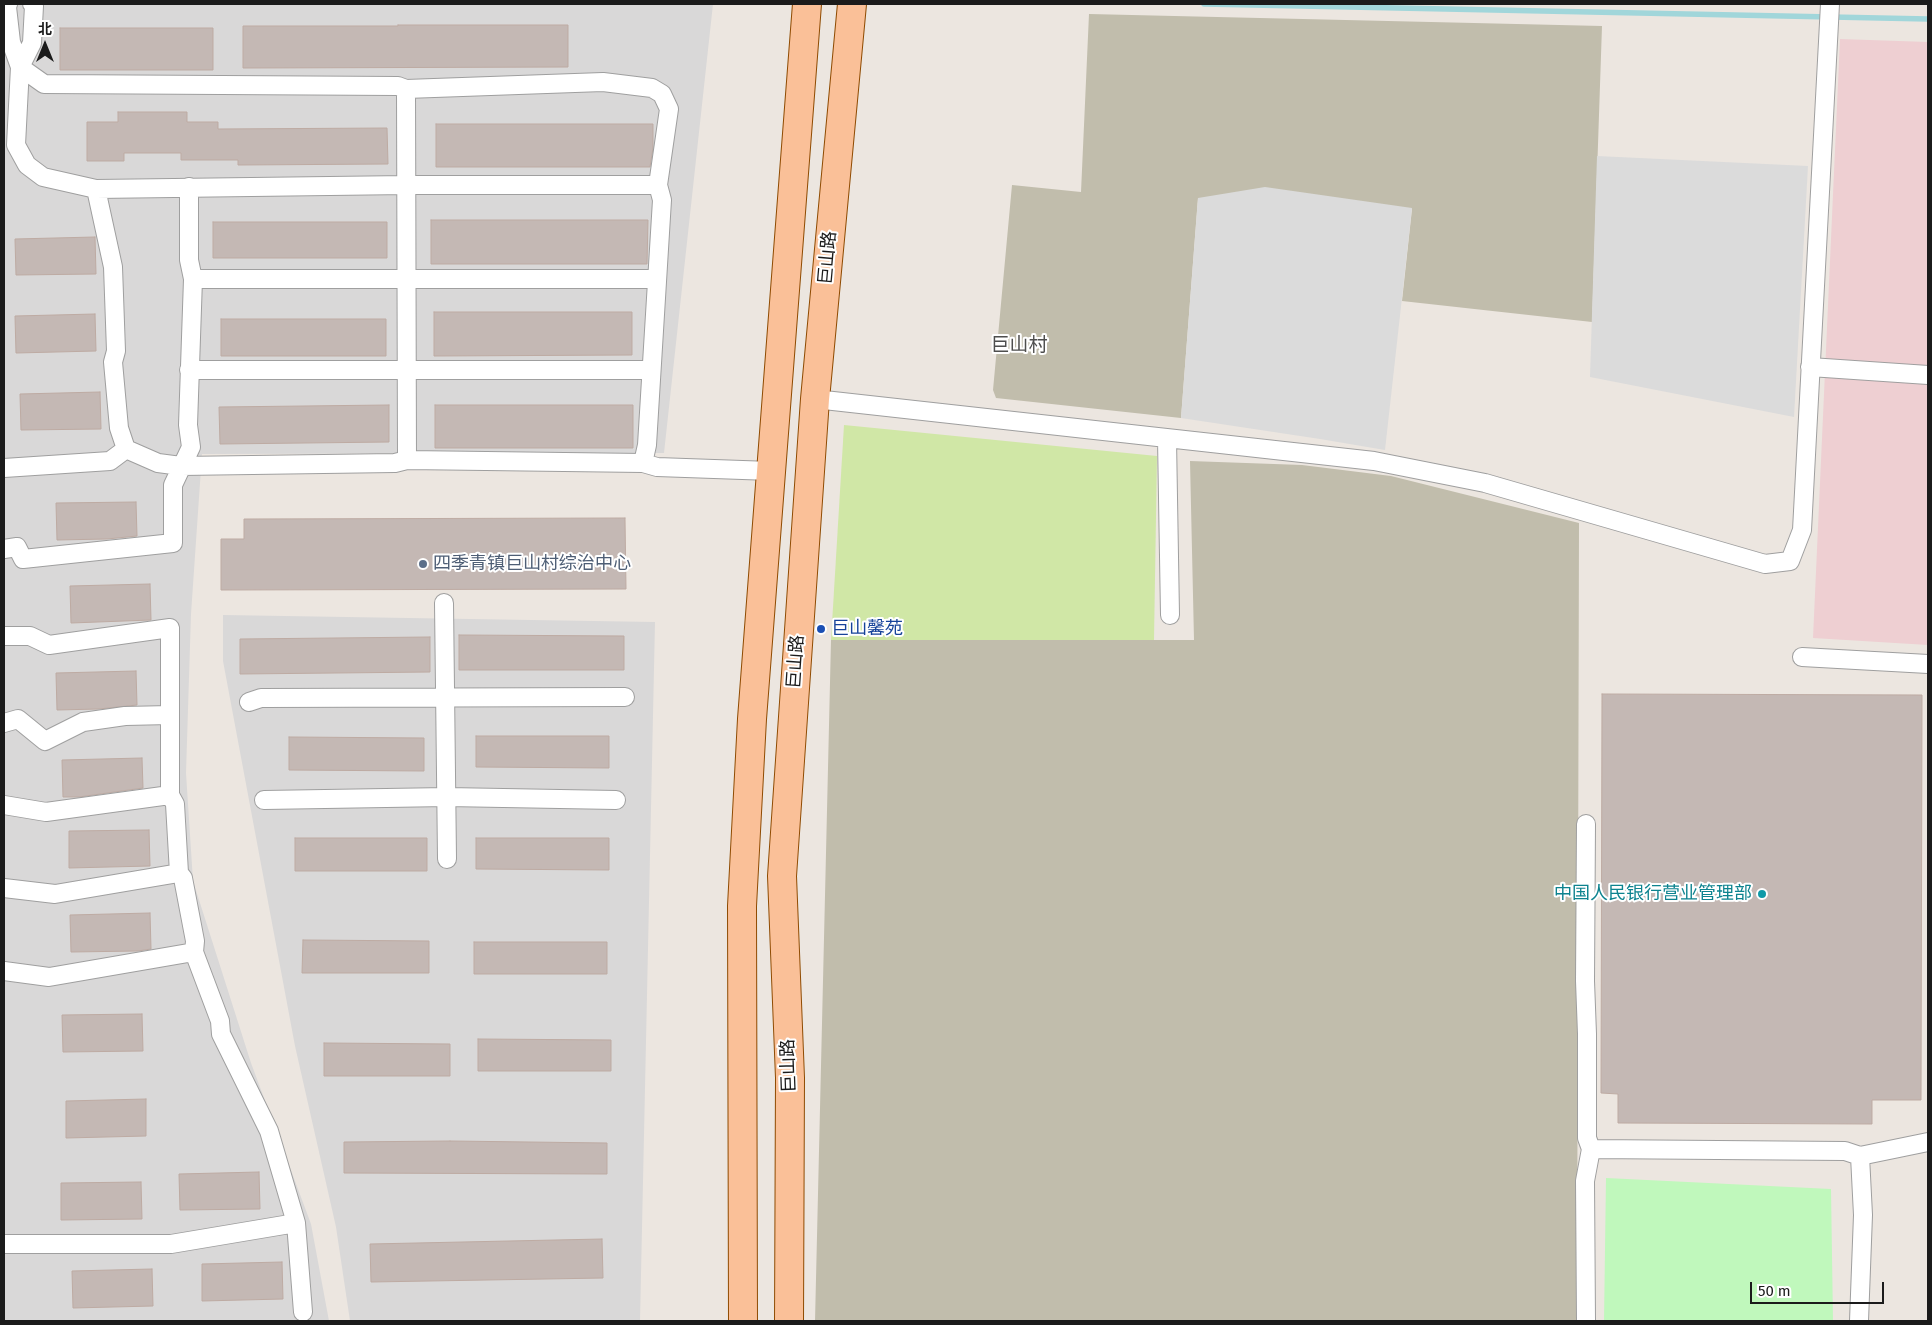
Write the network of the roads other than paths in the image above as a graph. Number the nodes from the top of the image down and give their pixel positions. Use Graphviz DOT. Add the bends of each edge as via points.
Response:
graph roads {
  1 [pos="8,4"];
  2 [pos="32,4"];
  3 [pos="807,4"];
  4 [pos="852,4"];
  5 [pos="1830,4"];
  6 [pos="12,67"];
  7 [pos="406,89"];
  8 [pos="10,146"];
  9 [pos="408,185"];
  10 [pos="658,185"];
  11 [pos="189,187"];
  12 [pos="96,190"];
  13 [pos="193,279"];
  14 [pos="406,279"];
  15 [pos="657,279"];
  16 [pos="1810,367"];
  17 [pos="189,370"];
  18 [pos="408,370"];
  19 [pos="651,370"];
  20 [pos="1928,375"];
  21 [pos="815,399"];
  22 [pos="1167,438"];
  23 [pos="126,449"];
  24 [pos="408,460"];
  25 [pos="643,463"];
  26 [pos="181,466"];
  27 [pos="4,468"];
  28 [pos="771,471"];
  29 [pos="4,549"];
  30 [pos="444,602"];
  31 [pos="1170,615"];
  32 [pos="4,636"];
  33 [pos="1802,657"];
  34 [pos="1928,664"];
  35 [pos="446,697"];
  36 [pos="625,697"];
  37 [pos="249,702"];
  38 [pos="170,715"];
  39 [pos="4,723"];
  40 [pos="170,795"];
  41 [pos="447,797"];
  42 [pos="264,800"];
  43 [pos="616,800"];
  44 [pos="4,804"];
  45 [pos="1586,824"];
  46 [pos="447,859"];
  47 [pos="179,873"];
  48 [pos="4,888"];
  49 [pos="194,952"];
  50 [pos="4,971"];
  51 [pos="1928,1142"];
  52 [pos="1591,1149"];
  53 [pos="1860,1156"];
  54 [pos="296,1223"];
  55 [pos="4,1244"];
  56 [pos="303,1312"];
  57 [pos="743,1321"];
  58 [pos="789,1321"];
  59 [pos="1586,1321"];
  60 [pos="1859,1321"];
  1 -- 6 [label="street"];
  2 -- 6 [label="street" via="32,43"];
  3 -- 28 [label="main road"];
  4 -- 21 [label="main road, 巨山路"];
  5 -- 16 [label="street"];
  6 -- 7 [label="street" via="44,84 398,86"];
  6 -- 8 [label="street"];
  7 -- 9 [label="street"];
  7 -- 10 [label="street" via="603,82 652,88 662,94 669,109"];
  8 -- 12 [label="street" via="26,165 43,177"];
  9 -- 10 [label="street"];
  9 -- 11 [label="street"];
  9 -- 14 [label="street"];
  10 -- 15 [label="street" via="662,200"];
  11 -- 12 [label="street"];
  11 -- 13 [label="street" via="189,260"];
  12 -- 23 [label="street" via="113,266 116,351 113,362 119,428"];
  13 -- 14 [label="street"];
  13 -- 17 [label="street"];
  14 -- 15 [label="street"];
  14 -- 18 [label="street"];
  15 -- 19 [label="street"];
  16 -- 20 [label="street"];
  16 -- 22 [label="street" via="1802,530 1790,560 1765,564 1485,483 1374,462"];
  17 -- 18 [label="street"];
  17 -- 26 [label="street" via="191,448"];
  18 -- 19 [label="street"];
  18 -- 24 [label="street"];
  19 -- 25 [label="street"];
  21 -- 22 [label="street"];
  21 -- 58 [label="main road, 巨山路" via="782,876 790,1078"];
  22 -- 31 [label="street"];
  23 -- 26 [label="street" via="158,463"];
  23 -- 27 [label="street" via="110,461"];
  24 -- 25 [label="street"];
  24 -- 26 [label="street" via="395,463"];
  25 -- 28 [label="street" via="657,467"];
  26 -- 29 [label="street" via="173,485 173,543 23,559 17,546"];
  28 -- 57 [label="main road" via="742,906"];
  30 -- 35 [label="street"];
  32 -- 38 [label="street" via="30,636 49,645 170,628"];
  33 -- 34 [label="street"];
  35 -- 36 [label="street"];
  35 -- 37 [label="street" via="261,698"];
  35 -- 41 [label="street"];
  38 -- 39 [label="street" via="125,716 83,722 45,742 18,719"];
  38 -- 40 [label="street"];
  40 -- 44 [label="street" via="46,812"];
  40 -- 47 [label="street" via="175,804"];
  41 -- 42 [label="street"];
  41 -- 43 [label="street"];
  41 -- 46 [label="street"];
  45 -- 52 [label="street" via="1587,1138"];
  47 -- 48 [label="street" via="55,894"];
  47 -- 49 [label="street" via="195,942"];
  49 -- 50 [label="street" via="49,977"];
  49 -- 54 [label="street" via="220,1021 221,1034 269,1131"];
  51 -- 53 [label="street"];
  52 -- 53 [label="street" via="1845,1151"];
  52 -- 59 [label="street" via="1585,1181"];
  53 -- 60 [label="street"];
  54 -- 55 [label="street" via="171,1244"];
  54 -- 56 [label="street"];
}
